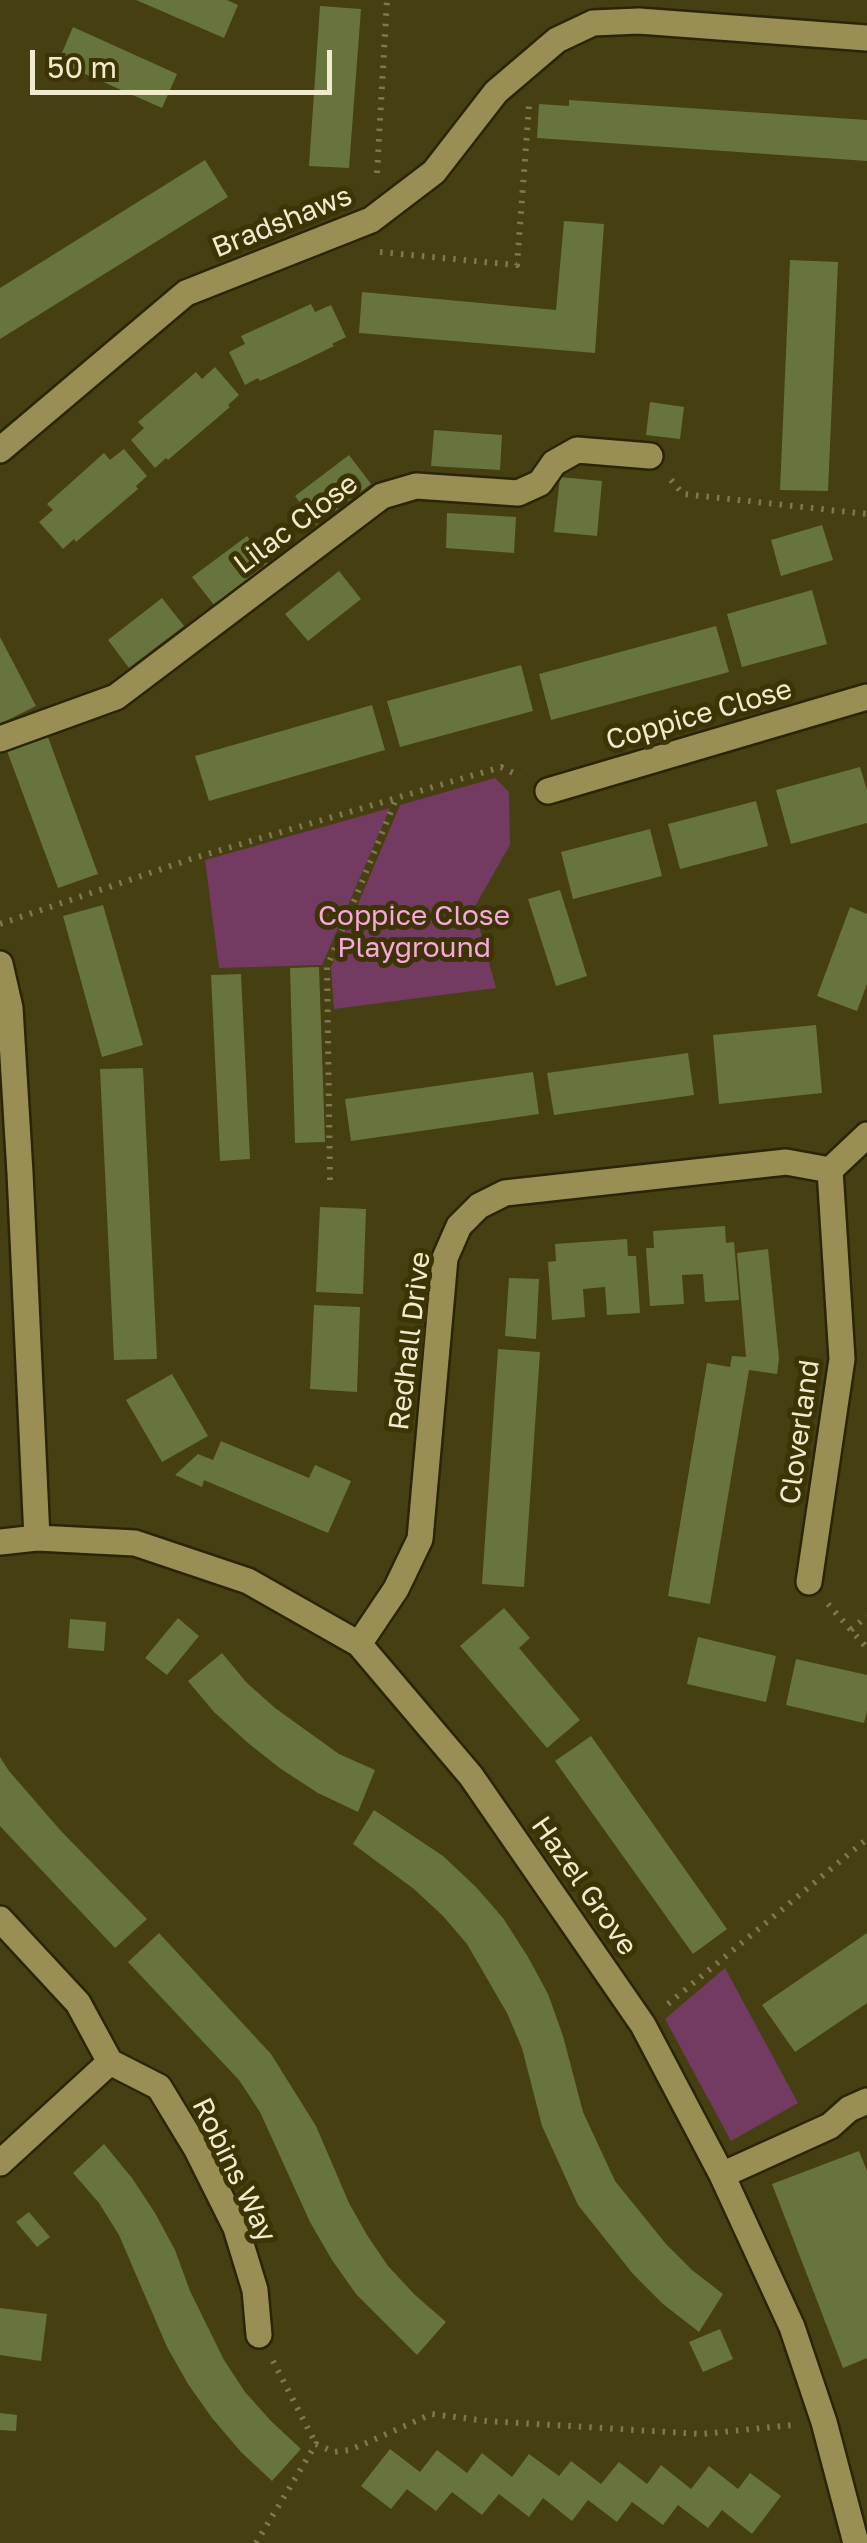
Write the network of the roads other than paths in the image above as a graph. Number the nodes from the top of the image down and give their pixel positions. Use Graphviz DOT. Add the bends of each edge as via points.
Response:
graph roads {
  1 [pos="867,38"];
  2 [pos="0,450"];
  3 [pos="650,456"];
  4 [pos="867,698"];
  5 [pos="0,738"];
  6 [pos="548,790"];
  7 [pos="0,964"];
  8 [pos="867,1135"];
  9 [pos="830,1170"];
  10 [pos="37,1538"];
  11 [pos="0,1542"];
  12 [pos="809,1582"];
  13 [pos="359,1644"];
  14 [pos="0,1919"];
  15 [pos="110,2062"];
  16 [pos="867,2101"];
  17 [pos="0,2162"];
  18 [pos="722,2175"];
  19 [pos="259,2335"];
  20 [pos="856,2543"];
  1 -- 2 [label="street, Bradshaws" via="639,21 593,24 557,40 496,92 434,172 371,220 186,292"];
  3 -- 5 [label="street, Lilac Close" via="578,450 518,493 416,486 382,496 116,696"];
  4 -- 6 [label="street, Coppice Close"];
  7 -- 10 [label="street" via="10,1008"];
  8 -- 9 [label="street"];
  9 -- 12 [label="street, Cloverland" via="842,1360"];
  9 -- 13 [label="street, Redhall Drive" via="786,1162 506,1193 458,1226 446,1258 420,1539"];
  10 -- 11 [label="street, Hazel Grove"];
  10 -- 13 [label="street, Hazel Grove" via="135,1543 248,1581"];
  13 -- 18 [label="street, Hazel Grove" via="471,1776 643,2025"];
  14 -- 15 [label="street" via="78,2003"];
  15 -- 17 [label="street"];
  15 -- 19 [label="street, Robins Way" via="159,2087 196,2148 236,2228 255,2290"];
  16 -- 18 [label="street" via="830,2126"];
  18 -- 20 [label="street, Hazel Grove" via="792,2327"];
}
